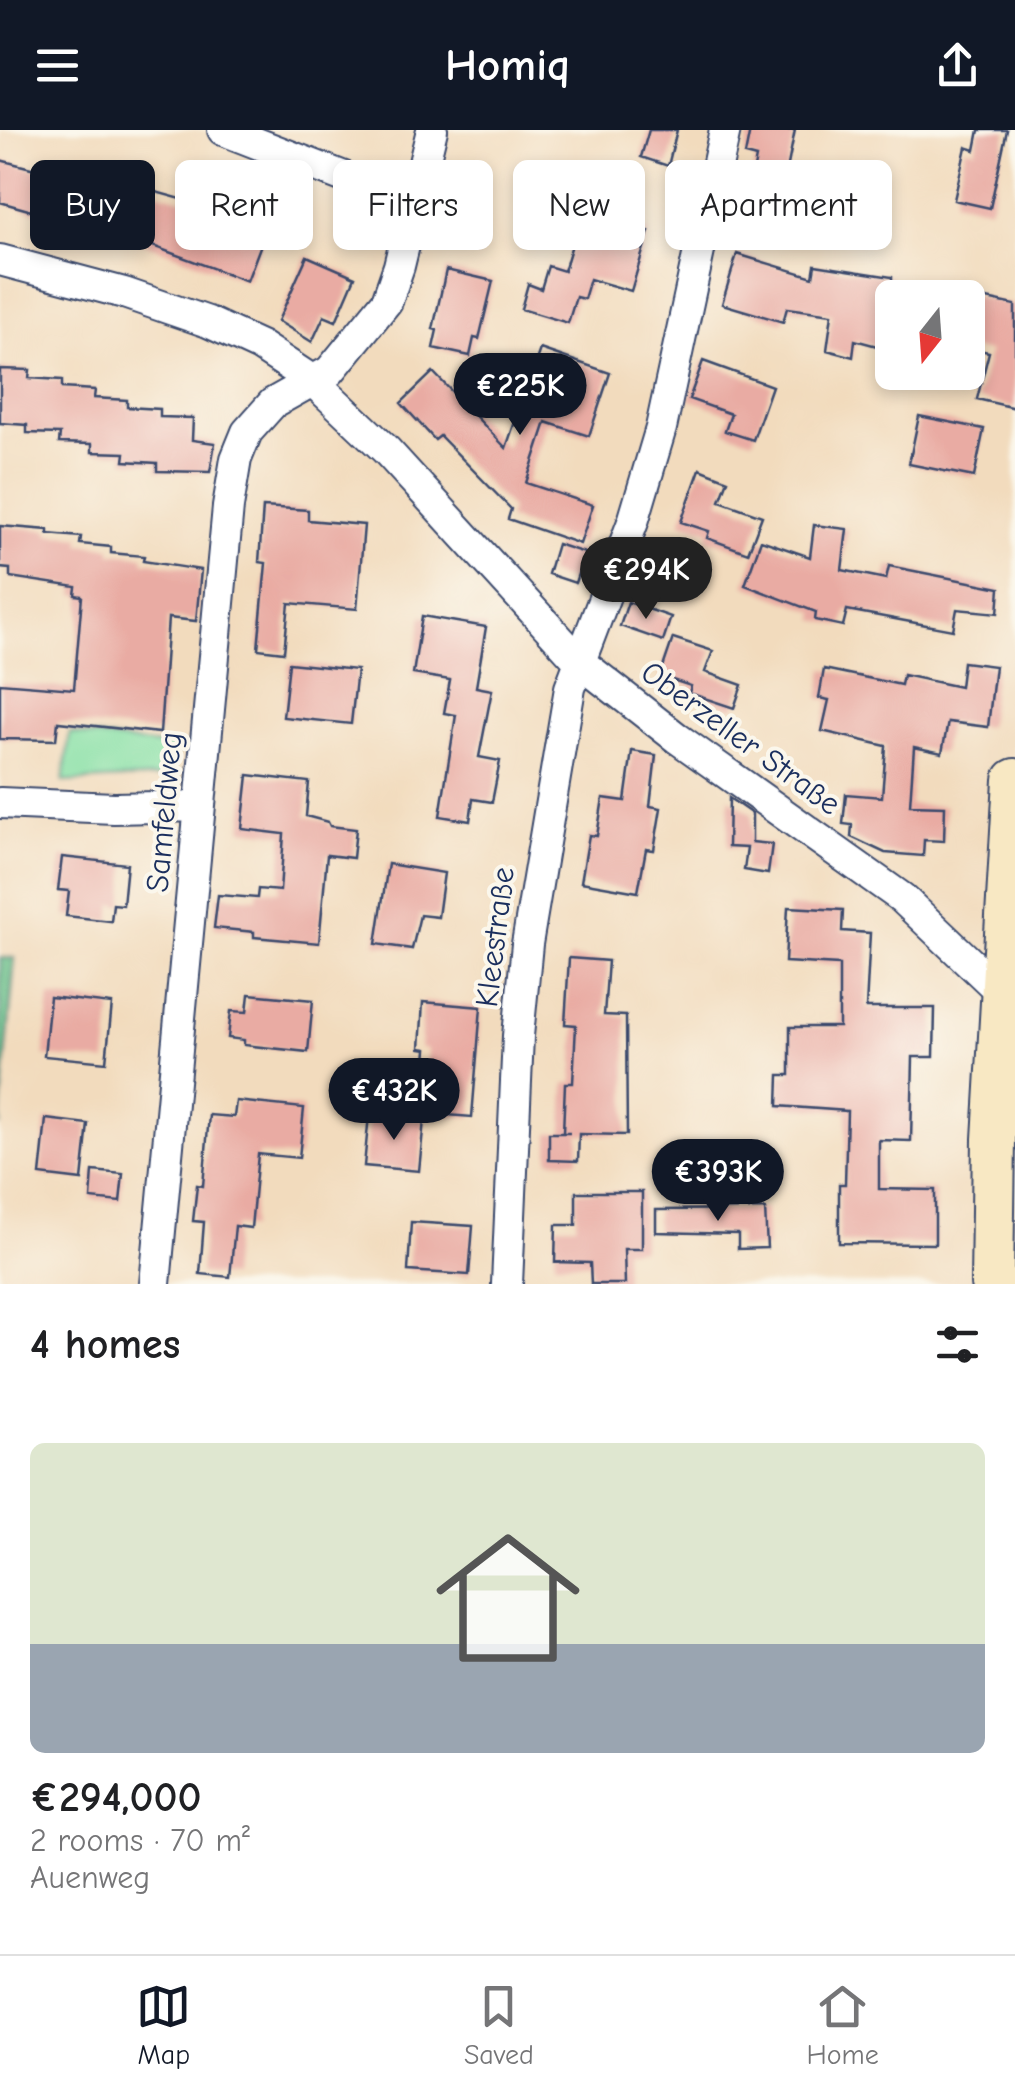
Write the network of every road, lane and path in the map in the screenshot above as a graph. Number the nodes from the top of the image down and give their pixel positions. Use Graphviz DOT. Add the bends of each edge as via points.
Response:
graph roads {
  1 [pos="223,130"];
  2 [pos="432,130"];
  3 [pos="725,130"];
  4 [pos="425,160"];
  5 [pos="333,173"];
  6 [pos="403,250"];
  7 [pos="0,260"];
  8 [pos="313,382"];
  9 [pos="581,662"];
  10 [pos="1015,780"];
  11 [pos="0,803"];
  12 [pos="199,806"];
  13 [pos="1010,915"];
  14 [pos="1001,992"];
  15 [pos="1004,1139"];
  16 [pos="155,1284"];
  17 [pos="507,1284"];
  18 [pos="992,1284"];
  1 -- 5 [label="street"];
  2 -- 4 [label="street, Samfeldweg"];
  3 -- 9 [label="street, Kleestraße" via="661,428"];
  6 -- 8 [label="street, Samfeldweg" via="386,301 330,371"];
  7 -- 8 [label="street, Oberzeller Straße" via="208,322"];
  8 -- 9 [label="street, Oberzeller Straße" via="386,450"];
  8 -- 12 [label="street, Samfeldweg" via="273,404 247,432 236,459"];
  9 -- 14 [label="street, Oberzeller Straße" via="902,898"];
  9 -- 17 [label="street, Kleestraße" via="570,688 527,944"];
  10 -- 13 [label="main road"];
  11 -- 12 [label="street"];
  12 -- 16 [label="street, Samfeldweg"];
  13 -- 14 [label="main road"];
  14 -- 15 [label="main road"];
  15 -- 18 [label="main road"];
}
